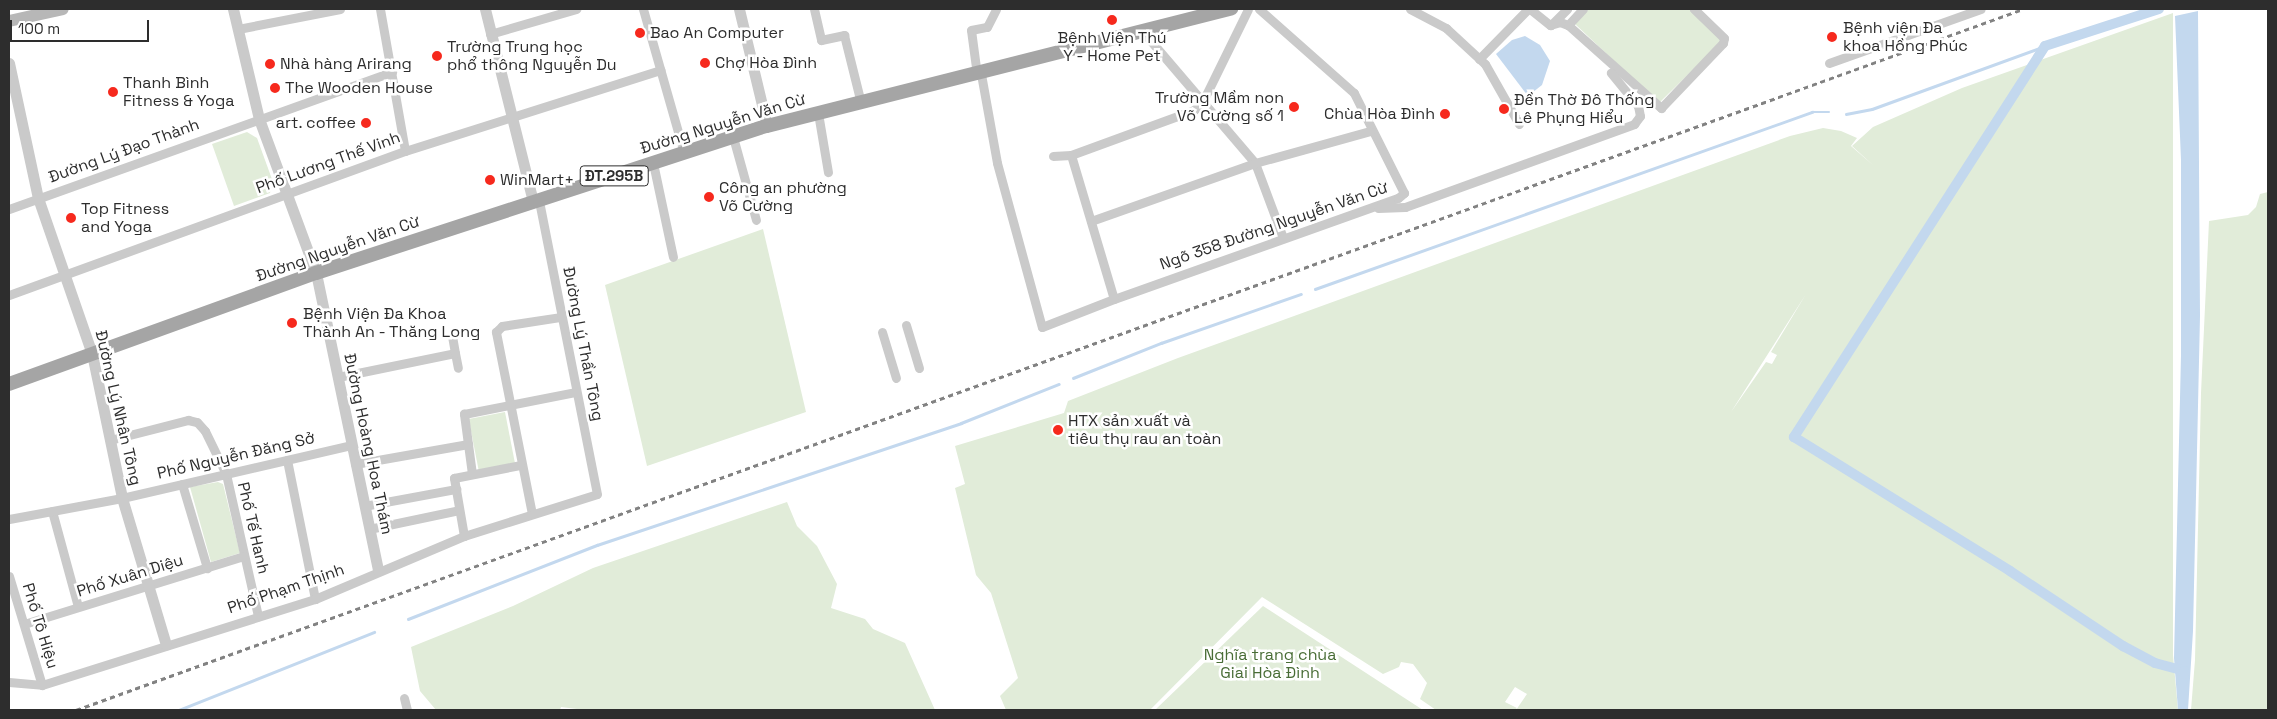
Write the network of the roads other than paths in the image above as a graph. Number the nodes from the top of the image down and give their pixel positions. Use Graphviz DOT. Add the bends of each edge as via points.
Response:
graph roads {
  1 [pos="63,9"];
  2 [pos="233,9"];
  3 [pos="340,9"];
  4 [pos="380,9"];
  5 [pos="485,9"];
  6 [pos="576,9"];
  7 [pos="643,9"];
  8 [pos="739,9"];
  9 [pos="814,9"];
  10 [pos="996,9"];
  11 [pos="1231,9"];
  12 [pos="1248,9"];
  13 [pos="1260,9"];
  14 [pos="1410,9"];
  15 [pos="1529,9"];
  16 [pos="1567,9"];
  17 [pos="1583,9"];
  18 [pos="1694,9"];
  19 [pos="1981,9"];
  20 [pos="564,10"];
  21 [pos="9,21"];
  22 [pos="1550,25"];
  23 [pos="1568,25"];
  24 [pos="238,29"];
  25 [pos="1144,33"];
  26 [pos="490,34"];
  27 [pos="1480,59"];
  28 [pos="9,63"];
  29 [pos="1829,63"];
  30 [pos="660,70"];
  31 [pos="392,72"];
  32 [pos="1610,73"];
  33 [pos="979,74"];
  34 [pos="1203,101"];
  35 [pos="861,103"];
  36 [pos="818,114"];
  37 [pos="509,115"];
  38 [pos="259,118"];
  39 [pos="1519,124"];
  40 [pos="767,126"];
  41 [pos="1370,131"];
  42 [pos="733,137"];
  43 [pos="405,151"];
  44 [pos="684,153"];
  45 [pos="1071,155"];
  46 [pos="1053,156"];
  47 [pos="653,163"];
  48 [pos="1255,163"];
  49 [pos="828,172"];
  50 [pos="288,193"];
  51 [pos="38,198"];
  52 [pos="536,201"];
  53 [pos="1372,208"];
  54 [pos="9,209"];
  55 [pos="756,220"];
  56 [pos="1092,221"];
  57 [pos="1283,238"];
  58 [pos="673,257"];
  59 [pos="316,273"];
  60 [pos="64,274"];
  61 [pos="9,295"];
  62 [pos="1114,298"];
  63 [pos="561,317"];
  64 [pos="906,325"];
  65 [pos="882,332"];
  66 [pos="452,336"];
  67 [pos="455,353"];
  68 [pos="92,354"];
  69 [pos="458,368"];
  70 [pos="919,368"];
  71 [pos="338,377"];
  72 [pos="896,378"];
  73 [pos="9,384"];
  74 [pos="575,392"];
  75 [pos="508,404"];
  76 [pos="110,440"];
  77 [pos="468,444"];
  78 [pos="352,445"];
  79 [pos="287,460"];
  80 [pos="356,464"];
  81 [pos="520,465"];
  82 [pos="226,474"];
  83 [pos="472,474"];
  84 [pos="182,484"];
  85 [pos="456,488"];
  86 [pos="597,494"];
  87 [pos="122,498"];
  88 [pos="364,506"];
  89 [pos="459,510"];
  90 [pos="52,511"];
  91 [pos="532,514"];
  92 [pos="9,519"];
  93 [pos="369,529"];
  94 [pos="464,536"];
  95 [pos="244,556"];
  96 [pos="207,568"];
  97 [pos="378,571"];
  98 [pos="9,576"];
  99 [pos="148,586"];
  100 [pos="315,599"];
  101 [pos="78,607"];
  102 [pos="258,616"];
  103 [pos="24,624"];
  104 [pos="166,645"];
  105 [pos="9,682"];
  106 [pos="42,685"];
  107 [pos="404,698"];
  108 [pos="407,710"];
  1 -- 21 [label="main road"];
  2 -- 24 [label="street, Đường Hoàng Hoa Thám"];
  3 -- 24 [label="street"];
  4 -- 31 [label="street"];
  5 -- 26 [label="street, Đường Lý Thần Tông"];
  6 -- 20 [label="street"];
  7 -- 30 [label="street"];
  8 -- 40 [label="street"];
  9 -- 35 [label="street" via="821,40 844,35"];
  10 -- 33 [label="street" via="987,27 971,30"];
  11 -- 25 [label="main road, Đường Nguyễn Văn Cừ / ĐT.295B"];
  12 -- 34 [label="street"];
  13 -- 41 [label="street, Ngõ 358 Đường Nguyễn Văn Cừ" via="1354,93"];
  14 -- 27 [label="street" via="1446,28"];
  15 -- 22 [label="street"];
  15 -- 27 [label="street"];
  16 -- 22 [label="street"];
  17 -- 23 [label="street"];
  18 -- 23 [label="street" via="1724,38 1723,44 1661,108"];
  19 -- 29 [label="street"];
  20 -- 26 [label="street"];
  22 -- 23 [label="street" via="1560,22"];
  24 -- 38 [label="street, Đường Hoàng Hoa Thám"];
  25 -- 33 [label="main road, Đường Nguyễn Văn Cừ / ĐT.295B"];
  25 -- 34 [label="street"];
  26 -- 37 [label="street, Đường Lý Thần Tông"];
  27 -- 39 [label="street"];
  28 -- 51 [label="street, Đường Lý Nhân Tông"];
  30 -- 37 [label="street, Phố Lương Thế Vinh"];
  30 -- 44 [label="street"];
  31 -- 38 [label="street, Đường Lý Đạo Thành"];
  31 -- 43 [label="street"];
  32 -- 53 [label="street" via="1638,106 1640,116 1634,124 1405,207"];
  33 -- 35 [label="main road, Đường Nguyễn Văn Cừ / ĐT.295B"];
  33 -- 62 [label="street, Ngõ 358 Đường Nguyễn Văn Cừ" via="997,163 1042,327"];
  34 -- 45 [label="street" via="1194,110"];
  34 -- 48 [label="street"];
  35 -- 36 [label="main road, Đường Nguyễn Văn Cừ / ĐT.295B"];
  36 -- 40 [label="main road, Đường Nguyễn Văn Cừ / ĐT.295B"];
  36 -- 49 [label="street"];
  37 -- 43 [label="street, Phố Lương Thế Vinh"];
  37 -- 52 [label="street, Đường Lý Thần Tông"];
  38 -- 50 [label="street, Đường Hoàng Hoa Thám"];
  38 -- 51 [label="street, Đường Lý Đạo Thành"];
  40 -- 42 [label="main road, Đường Nguyễn Văn Cừ / ĐT.295B"];
  41 -- 48 [label="street"];
  41 -- 53 [label="street, Ngõ 358 Đường Nguyễn Văn Cừ" via="1404,191 1398,198"];
  42 -- 44 [label="main road, Đường Nguyễn Văn Cừ / ĐT.295B"];
  42 -- 55 [label="street"];
  43 -- 50 [label="street, Phố Lương Thế Vinh"];
  44 -- 47 [label="main road, Đường Nguyễn Văn Cừ / ĐT.295B"];
  45 -- 46 [label="street"];
  45 -- 56 [label="street"];
  47 -- 52 [label="main road, Đường Nguyễn Văn Cừ / ĐT.295B"];
  47 -- 58 [label="street"];
  48 -- 56 [label="street"];
  48 -- 57 [label="street"];
  50 -- 59 [label="street, Đường Hoàng Hoa Thám"];
  50 -- 60 [label="street, Phố Lương Thế Vinh"];
  51 -- 54 [label="street, Đường Lý Đạo Thành"];
  51 -- 60 [label="street, Đường Lý Nhân Tông"];
  52 -- 59 [label="main road, Đường Nguyễn Văn Cừ / ĐT.295B"];
  52 -- 63 [label="street, Đường Lý Thần Tông"];
  53 -- 57 [label="street, Ngõ 358 Đường Nguyễn Văn Cừ"];
  56 -- 62 [label="street"];
  57 -- 62 [label="street, Ngõ 358 Đường Nguyễn Văn Cừ"];
  59 -- 68 [label="main road, Đường Nguyễn Văn Cừ / ĐT.295B"];
  59 -- 71 [label="street, Đường Hoàng Hoa Thám"];
  60 -- 61 [label="street, Phố Lương Thế Vinh"];
  60 -- 68 [label="street, Đường Lý Nhân Tông"];
  63 -- 74 [label="street, Đường Lý Thần Tông"];
  63 -- 75 [label="street" via="498,328 496,335"];
  64 -- 70 [label="street"];
  65 -- 72 [label="street"];
  66 -- 67 [label="street"];
  67 -- 69 [label="street"];
  67 -- 71 [label="street"];
  68 -- 73 [label="main road, Đường Nguyễn Văn Cừ / ĐT.295B"];
  68 -- 76 [label="street, Đường Lý Nhân Tông"];
  71 -- 78 [label="street, Đường Hoàng Hoa Thám"];
  74 -- 75 [label="street"];
  74 -- 86 [label="street, Đường Lý Thần Tông"];
  75 -- 77 [label="street" via="464,414"];
  75 -- 81 [label="street"];
  76 -- 82 [label="street, Phố Tế Hanh" via="194,421 209,438"];
  76 -- 87 [label="street, Đường Lý Nhân Tông"];
  77 -- 80 [label="street"];
  77 -- 83 [label="street"];
  78 -- 79 [label="street, Phố Nguyễn Đăng Sở"];
  78 -- 80 [label="street, Đường Hoàng Hoa Thám"];
  79 -- 82 [label="street, Phố Nguyễn Đăng Sở"];
  79 -- 100 [label="street"];
  80 -- 88 [label="street, Đường Hoàng Hoa Thám"];
  81 -- 83 [label="street"];
  81 -- 91 [label="street"];
  82 -- 84 [label="street, Phố Nguyễn Đăng Sở"];
  82 -- 95 [label="street, Phố Tế Hanh"];
  83 -- 85 [label="street" via="454,478"];
  84 -- 87 [label="street, Phố Nguyễn Đăng Sở"];
  84 -- 96 [label="street"];
  85 -- 88 [label="street"];
  85 -- 89 [label="street"];
  86 -- 91 [label="street, Phố Phạm Thịnh"];
  87 -- 90 [label="street, Phố Nguyễn Đăng Sở"];
  87 -- 99 [label="street, Đường Lý Nhân Tông"];
  88 -- 93 [label="street, Đường Hoàng Hoa Thám"];
  89 -- 93 [label="street"];
  89 -- 94 [label="street"];
  90 -- 92 [label="street, Phố Nguyễn Đăng Sở"];
  90 -- 101 [label="street"];
  91 -- 94 [label="street, Phố Phạm Thịnh"];
  93 -- 97 [label="street, Đường Hoàng Hoa Thám"];
  94 -- 97 [label="street, Phố Phạm Thịnh"];
  95 -- 96 [label="street, Phố Xuân Diệu"];
  95 -- 102 [label="street, Phố Tế Hanh"];
  96 -- 99 [label="street, Phố Xuân Diệu"];
  97 -- 100 [label="street, Phố Phạm Thịnh"];
  98 -- 103 [label="street, Phố Tô Hiệu"];
  99 -- 101 [label="street, Phố Xuân Diệu"];
  99 -- 104 [label="street, Đường Lý Nhân Tông"];
  100 -- 102 [label="street, Phố Phạm Thịnh"];
  101 -- 103 [label="street, Phố Xuân Diệu"];
  102 -- 104 [label="street, Phố Phạm Thịnh"];
  103 -- 106 [label="street, Phố Tô Hiệu"];
  104 -- 106 [label="street, Phố Phạm Thịnh"];
  105 -- 106 [label="street, Phố Phạm Thịnh"];
  107 -- 108 [label="street"];
}
